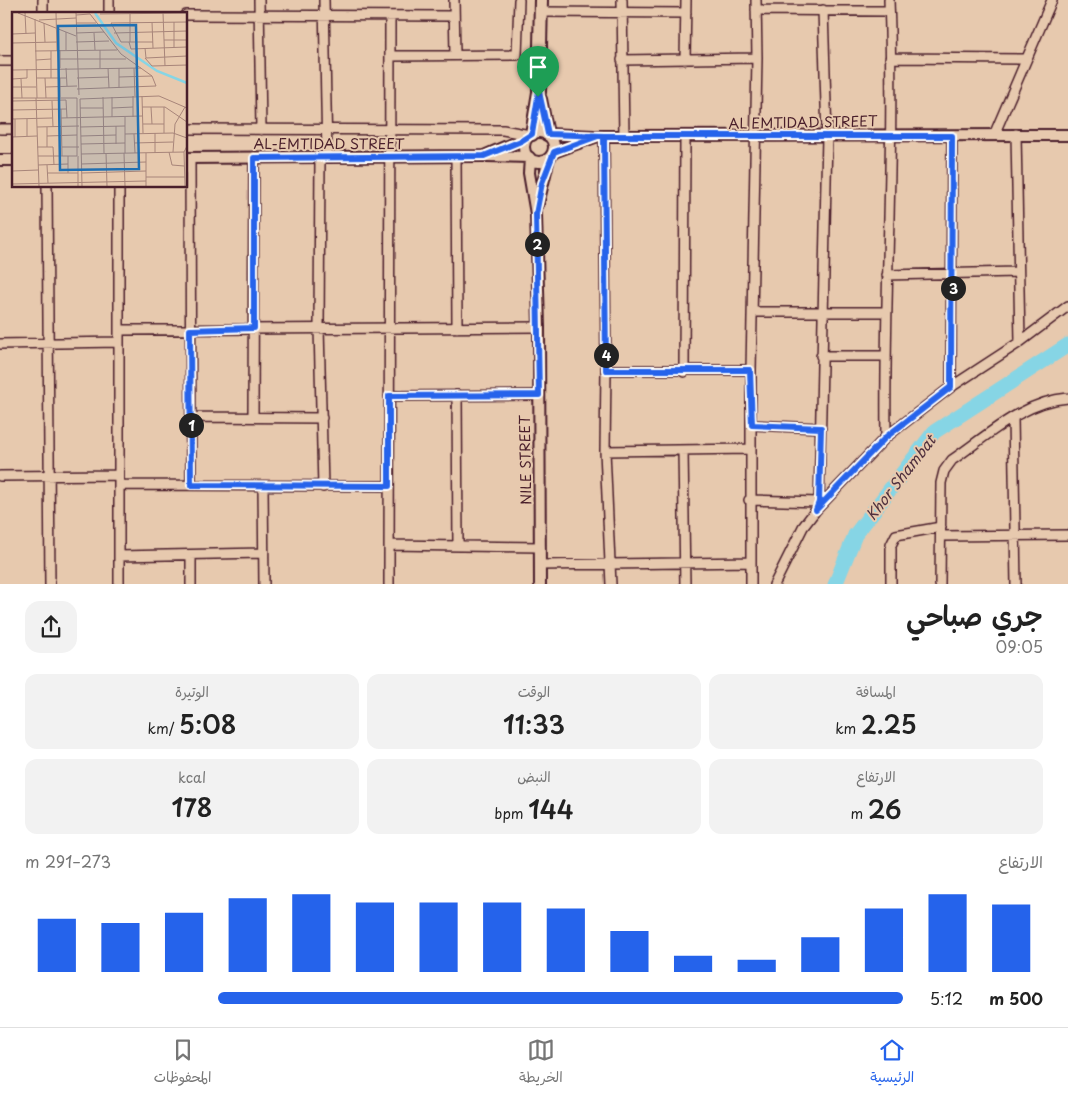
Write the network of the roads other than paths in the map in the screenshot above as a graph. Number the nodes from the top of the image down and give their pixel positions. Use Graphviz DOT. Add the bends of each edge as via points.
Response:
graph roads {
  1 [pos="258,0"];
  2 [pos="324,0"];
  3 [pos="454,0"];
  4 [pos="519,0"];
  5 [pos="622,0"];
  6 [pos="686,0"];
  7 [pos="889,0"];
  8 [pos="1052,0"];
  9 [pos="756,5"];
  10 [pos="541,6"];
  11 [pos="823,10"];
  12 [pos="889,12"];
  13 [pos="622,13"];
  14 [pos="686,13"];
  15 [pos="188,15"];
  16 [pos="259,16"];
  17 [pos="324,16"];
  18 [pos="390,16"];
  19 [pos="454,16"];
  20 [pos="455,55"];
  21 [pos="390,56"];
  22 [pos="757,58"];
  23 [pos="890,58"];
  24 [pos="1025,59"];
  25 [pos="622,60"];
  26 [pos="685,60"];
  27 [pos="539,92"];
  28 [pos="389,128"];
  29 [pos="188,129"];
  30 [pos="326,129"];
  31 [pos="261,130"];
  32 [pos="547,134"];
  33 [pos="1016,134"];
  34 [pos="1068,134"];
  35 [pos="530,135"];
  36 [pos="890,135"];
  37 [pos="994,135"];
  38 [pos="601,136"];
  39 [pos="624,136"];
  40 [pos="827,136"];
  41 [pos="952,136"];
  42 [pos="685,137"];
  43 [pos="755,137"];
  44 [pos="551,155"];
  45 [pos="389,156"];
  46 [pos="456,156"];
  47 [pos="484,156"];
  48 [pos="323,157"];
  49 [pos="529,157"];
  50 [pos="188,158"];
  51 [pos="254,158"];
  52 [pos="47,188"];
  53 [pos="119,188"];
  54 [pos="536,214"];
  55 [pos="1017,272"];
  56 [pos="886,275"];
  57 [pos="953,275"];
  58 [pos="1068,306"];
  59 [pos="752,312"];
  60 [pos="822,312"];
  61 [pos="886,312"];
  62 [pos="388,327"];
  63 [pos="539,327"];
  64 [pos="254,328"];
  65 [pos="319,328"];
  66 [pos="458,328"];
  67 [pos="119,330"];
  68 [pos="190,330"];
  69 [pos="119,342"];
  70 [pos="1020,342"];
  71 [pos="0,344"];
  72 [pos="48,344"];
  73 [pos="821,356"];
  74 [pos="885,356"];
  75 [pos="606,370"];
  76 [pos="750,370"];
  77 [pos="684,372"];
  78 [pos="951,387"];
  79 [pos="457,395"];
  80 [pos="539,395"];
  81 [pos="389,396"];
  82 [pos="1068,398"];
  83 [pos="191,417"];
  84 [pos="253,417"];
  85 [pos="322,418"];
  86 [pos="1014,418"];
  87 [pos="752,425"];
  88 [pos="821,428"];
  89 [pos="886,437"];
  90 [pos="751,449"];
  91 [pos="683,450"];
  92 [pos="605,451"];
  93 [pos="119,475"];
  94 [pos="0,476"];
  95 [pos="49,476"];
  96 [pos="120,485"];
  97 [pos="191,485"];
  98 [pos="263,486"];
  99 [pos="389,486"];
  100 [pos="323,487"];
  101 [pos="749,500"];
  102 [pos="818,506"];
  103 [pos="941,531"];
  104 [pos="1016,535"];
  105 [pos="1068,535"];
  106 [pos="389,545"];
  107 [pos="458,546"];
  108 [pos="540,547"];
  109 [pos="264,553"];
  110 [pos="191,554"];
  111 [pos="119,556"];
  112 [pos="684,562"];
  113 [pos="751,562"];
  114 [pos="610,564"];
  115 [pos="540,565"];
  116 [pos="50,584"];
  117 [pos="119,584"];
  118 [pos="191,584"];
  119 [pos="264,584"];
  120 [pos="389,584"];
  121 [pos="540,584"];
  122 [pos="611,584"];
  123 [pos="685,584"];
  124 [pos="751,584"];
  125 [pos="774,584"];
  126 [pos="892,584"];
  127 [pos="940,584"];
  128 [pos="1016,584"];
  1 -- 16 [label="street"];
  2 -- 17 [label="street"];
  3 -- 19 [label="street"];
  4 -- 20 [label="street" via="517,55"];
  5 -- 13 [label="street"];
  6 -- 14 [label="street"];
  7 -- 12 [label="street"];
  8 -- 24 [label="street"];
  9 -- 11 [label="street"];
  9 -- 22 [label="street"];
  10 -- 13 [label="street"];
  10 -- 27 [label="main road"];
  11 -- 12 [label="street"];
  11 -- 40 [label="street"];
  12 -- 23 [label="street"];
  13 -- 14 [label="street"];
  13 -- 25 [label="street"];
  14 -- 26 [label="street"];
  15 -- 16 [label="street"];
  16 -- 17 [label="street"];
  16 -- 31 [label="street"];
  17 -- 18 [label="street"];
  17 -- 30 [label="street"];
  18 -- 19 [label="street"];
  18 -- 21 [label="street"];
  19 -- 20 [label="street"];
  20 -- 21 [label="street"];
  21 -- 28 [label="street"];
  22 -- 26 [label="street"];
  22 -- 43 [label="street"];
  23 -- 24 [label="street"];
  23 -- 36 [label="street"];
  24 -- 37 [label="street"];
  25 -- 26 [label="street"];
  25 -- 39 [label="street"];
  27 -- 32 [label="main road"];
  27 -- 35 [label="main road"];
  28 -- 30 [label="street"];
  28 -- 35 [label="street" via="503,130"];
  28 -- 45 [label="street"];
  29 -- 31 [label="street"];
  30 -- 31 [label="street"];
  30 -- 48 [label="street"];
  32 -- 35 [label="street"];
  32 -- 38 [label="street, AL EMTIDAD STREET"];
  32 -- 44 [label="street" via="554,145"];
  33 -- 34 [label="street, AL EMTIDAD STREET"];
  33 -- 37 [label="street, AL EMTIDAD STREET"];
  33 -- 55 [label="street"];
  35 -- 47 [label="street, AL-EMTIDAD STREET"];
  35 -- 49 [label="street" via="525,145"];
  36 -- 40 [label="street, AL EMTIDAD STREET"];
  36 -- 41 [label="street, AL EMTIDAD STREET"];
  36 -- 56 [label="street"];
  37 -- 41 [label="street, AL EMTIDAD STREET"];
  38 -- 39 [label="street, AL EMTIDAD STREET"];
  38 -- 44 [label="street"];
  38 -- 75 [label="street"];
  39 -- 42 [label="street, AL EMTIDAD STREET"];
  40 -- 43 [label="street, AL EMTIDAD STREET"];
  40 -- 60 [label="street"];
  41 -- 57 [label="street"];
  42 -- 43 [label="street, AL EMTIDAD STREET"];
  42 -- 77 [label="street"];
  43 -- 59 [label="street"];
  44 -- 49 [label="street" via="537,161"];
  44 -- 54 [label="street, NILE STREET"];
  45 -- 46 [label="street, AL-EMTIDAD STREET"];
  45 -- 48 [label="street, AL-EMTIDAD STREET"];
  45 -- 62 [label="street"];
  46 -- 47 [label="street, AL-EMTIDAD STREET"];
  46 -- 66 [label="street"];
  47 -- 49 [label="street"];
  48 -- 51 [label="street, AL-EMTIDAD STREET"];
  48 -- 65 [label="street"];
  49 -- 54 [label="street, NILE STREET"];
  50 -- 51 [label="street, AL-EMTIDAD STREET"];
  50 -- 68 [label="street"];
  51 -- 64 [label="street"];
  52 -- 72 [label="street"];
  53 -- 67 [label="street"];
  54 -- 63 [label="street, NILE STREET"];
  55 -- 57 [label="street"];
  55 -- 70 [label="street"];
  56 -- 57 [label="street"];
  56 -- 61 [label="street"];
  57 -- 78 [label="street"];
  58 -- 70 [label="street"];
  59 -- 60 [label="street"];
  59 -- 76 [label="street"];
  60 -- 61 [label="street"];
  60 -- 73 [label="street"];
  61 -- 74 [label="street"];
  62 -- 65 [label="street"];
  62 -- 66 [label="street"];
  62 -- 81 [label="street"];
  63 -- 66 [label="street"];
  63 -- 80 [label="street, NILE STREET"];
  64 -- 65 [label="street"];
  64 -- 68 [label="street"];
  64 -- 84 [label="street"];
  65 -- 85 [label="street"];
  67 -- 68 [label="street"];
  67 -- 69 [label="street"];
  68 -- 83 [label="street"];
  69 -- 72 [label="street"];
  69 -- 93 [label="street"];
  70 -- 78 [label="street"];
  71 -- 72 [label="street"];
  72 -- 95 [label="street"];
  73 -- 74 [label="street"];
  73 -- 88 [label="street"];
  74 -- 89 [label="street"];
  75 -- 77 [label="street"];
  75 -- 92 [label="street"];
  76 -- 77 [label="street"];
  76 -- 87 [label="street"];
  78 -- 89 [label="street"];
  79 -- 80 [label="street"];
  79 -- 81 [label="street"];
  79 -- 107 [label="street"];
  80 -- 108 [label="street, NILE STREET"];
  81 -- 99 [label="street"];
  82 -- 86 [label="street" via="1041,403"];
  83 -- 84 [label="street"];
  83 -- 97 [label="street"];
  84 -- 85 [label="street"];
  85 -- 100 [label="street"];
  86 -- 103 [label="street" via="952,460 944,471"];
  86 -- 104 [label="street"];
  87 -- 88 [label="street"];
  87 -- 90 [label="street"];
  88 -- 102 [label="street"];
  89 -- 102 [label="street"];
  90 -- 91 [label="street"];
  90 -- 101 [label="street"];
  91 -- 92 [label="street"];
  91 -- 112 [label="street"];
  92 -- 114 [label="street"];
  93 -- 95 [label="street"];
  93 -- 96 [label="street"];
  94 -- 95 [label="street"];
  95 -- 116 [label="street"];
  96 -- 97 [label="street"];
  96 -- 111 [label="street"];
  97 -- 98 [label="street"];
  98 -- 100 [label="street"];
  98 -- 109 [label="street"];
  99 -- 100 [label="street"];
  99 -- 106 [label="street"];
  101 -- 102 [label="street"];
  101 -- 113 [label="street"];
  102 -- 125 [label="street"];
  103 -- 104 [label="street"];
  103 -- 126 [label="street" via="896,535 891,545"];
  103 -- 127 [label="street"];
  104 -- 105 [label="street"];
  104 -- 128 [label="street"];
  106 -- 107 [label="street"];
  106 -- 120 [label="street"];
  107 -- 108 [label="street"];
  108 -- 115 [label="street, NILE STREET"];
  109 -- 110 [label="street"];
  109 -- 119 [label="street"];
  110 -- 111 [label="street"];
  110 -- 118 [label="street"];
  111 -- 117 [label="street"];
  112 -- 113 [label="street"];
  112 -- 114 [label="street"];
  112 -- 123 [label="street"];
  113 -- 124 [label="street"];
  114 -- 115 [label="street"];
  114 -- 122 [label="street"];
  115 -- 121 [label="street, NILE STREET"];
}
